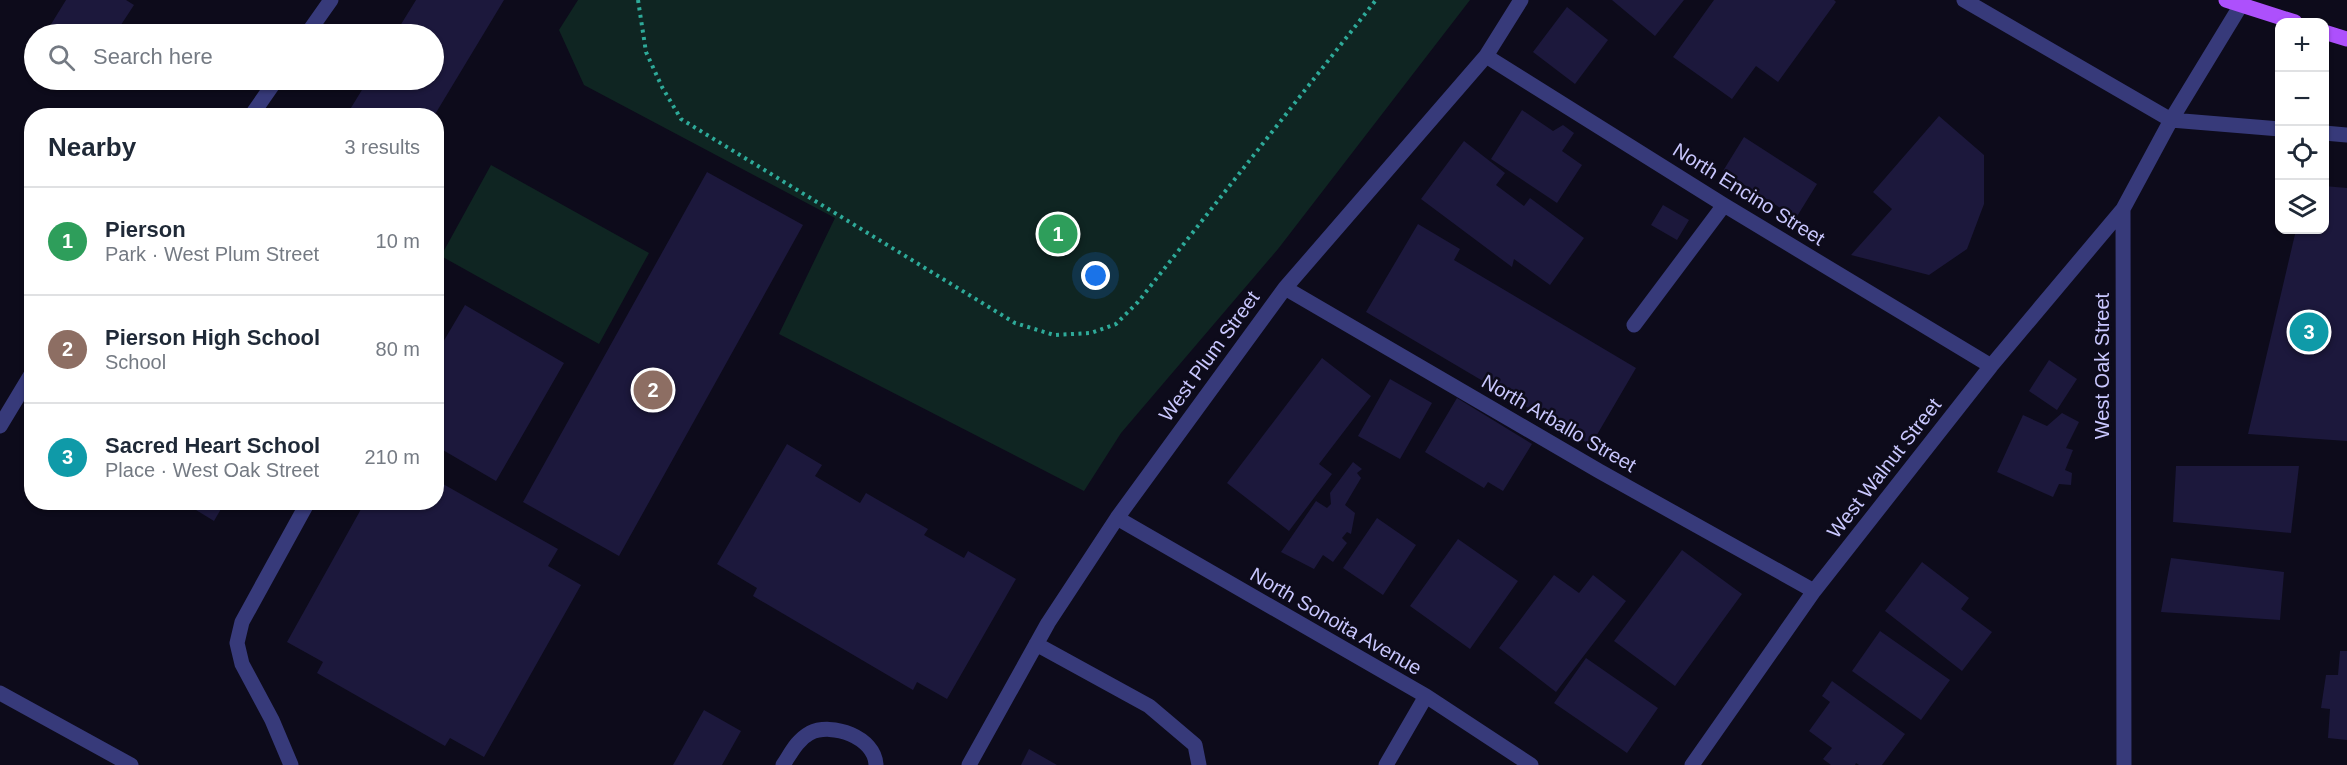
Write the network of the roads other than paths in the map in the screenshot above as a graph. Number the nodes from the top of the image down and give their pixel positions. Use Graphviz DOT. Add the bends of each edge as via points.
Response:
graph roads {
  1 [pos="331,0"];
  2 [pos="1521,0"];
  3 [pos="1964,0"];
  4 [pos="2237,2"];
  5 [pos="2283,18"];
  6 [pos="314,24"];
  7 [pos="2329,33"];
  8 [pos="2347,39"];
  9 [pos="1486,56"];
  10 [pos="269,90"];
  11 [pos="257,108"];
  12 [pos="2171,120"];
  13 [pos="2275,129"];
  14 [pos="2329,133"];
  15 [pos="2347,135"];
  16 [pos="1724,205"];
  17 [pos="2123,209"];
  18 [pos="1285,288"];
  19 [pos="1634,325"];
  20 [pos="1991,366"];
  21 [pos="24,386"];
  22 [pos="0,426"];
  23 [pos="304,510"];
  24 [pos="1117,518"];
  25 [pos="1814,591"];
  26 [pos="1036,644"];
  27 [pos="0,693"];
  28 [pos="1426,696"];
  29 [pos="131,765"];
  30 [pos="291,765"];
  31 [pos="783,765"];
  32 [pos="876,765"];
  33 [pos="969,765"];
  34 [pos="1199,765"];
  35 [pos="1386,765"];
  36 [pos="1532,765"];
  37 [pos="1692,765"];
  38 [pos="2124,765"];
  1 -- 6 [label="street"];
  2 -- 9 [label="street, West Plum Street"];
  3 -- 12 [label="street"];
  4 -- 5 [label="main road"];
  4 -- 12 [label="street, West Oak Street"];
  7 -- 8 [label="main road"];
  9 -- 16 [label="street, North Encino Street"];
  9 -- 18 [label="street, West Plum Street"];
  10 -- 11 [label="street"];
  12 -- 13 [label="street"];
  12 -- 17 [label="street, West Oak Street"];
  14 -- 15 [label="street"];
  16 -- 19 [label="street"];
  16 -- 20 [label="street, North Encino Street"];
  17 -- 20 [label="street, West Walnut Street"];
  17 -- 38 [label="street, West Oak Street"];
  18 -- 24 [label="street, West Plum Street"];
  18 -- 25 [label="street, North Arballo Street"];
  20 -- 25 [label="street, West Walnut Street"];
  21 -- 22 [label="street"];
  23 -- 30 [label="street" via="242,622 237,643 242,664"];
  24 -- 26 [label="street, West Plum Street"];
  24 -- 28 [label="street, North Sonoita Avenue"];
  25 -- 37 [label="street, West Walnut Street"];
  26 -- 33 [label="street, West Plum Street"];
  26 -- 34 [label="street" via="1149,706 1195,745"];
  27 -- 29 [label="street"];
  28 -- 35 [label="street"];
  28 -- 36 [label="street, North Sonoita Avenue"];
  31 -- 32 [label="street" via="798,742 825,730 861,739 870,748"];
}
